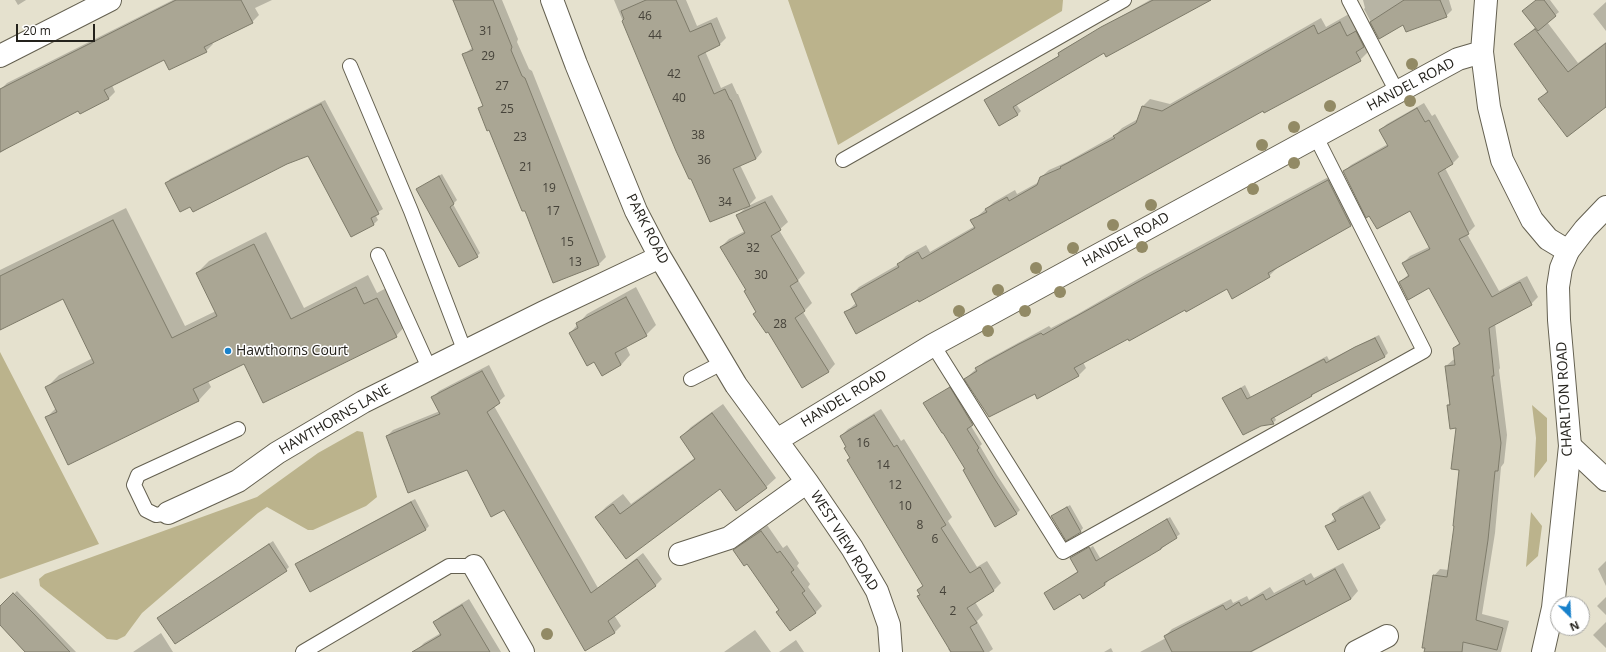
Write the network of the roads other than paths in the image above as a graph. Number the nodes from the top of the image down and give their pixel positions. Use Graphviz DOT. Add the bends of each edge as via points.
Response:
graph roads {
  1 [pos="110,0"];
  2 [pos="552,0"];
  3 [pos="1124,0"];
  4 [pos="1349,0"];
  5 [pos="1486,0"];
  6 [pos="1482,52"];
  7 [pos="0,56"];
  8 [pos="350,66"];
  9 [pos="1397,92"];
  10 [pos="1316,137"];
  11 [pos="843,160"];
  12 [pos="1606,207"];
  13 [pos="1568,251"];
  14 [pos="378,254"];
  15 [pos="660,257"];
  16 [pos="933,345"];
  17 [pos="465,352"];
  18 [pos="722,363"];
  19 [pos="430,370"];
  20 [pos="691,379"];
  21 [pos="238,429"];
  22 [pos="777,440"];
  23 [pos="1570,446"];
  24 [pos="1606,480"];
  25 [pos="807,482"];
  26 [pos="168,513"];
  27 [pos="680,554"];
  28 [pos="474,566"];
  29 [pos="1387,636"];
  30 [pos="303,652"];
  31 [pos="524,652"];
  32 [pos="891,652"];
  33 [pos="1356,652"];
  34 [pos="1543,652"];
  1 -- 7 [label="street"];
  2 -- 15 [label="street, PARK ROAD" via="636,212"];
  3 -- 11 [label="lane"];
  4 -- 9 [label="lane"];
  5 -- 6 [label="street"];
  6 -- 9 [label="street, HANDEL ROAD" via="1458,59"];
  6 -- 13 [label="street" via="1489,107 1502,160 1532,220 1548,239"];
  8 -- 17 [label="lane" via="411,211"];
  9 -- 10 [label="street, HANDEL ROAD"];
  10 -- 16 [label="street, HANDEL ROAD"];
  10 -- 16 [label="lane" via="1424,351 1063,552"];
  12 -- 13 [label="street, CHARLTON ROAD"];
  13 -- 23 [label="street, CHARLTON ROAD" via="1561,268 1558,287"];
  14 -- 19 [label="lane"];
  15 -- 17 [label="street, HAWTHORNS LANE"];
  15 -- 18 [label="street, PARK ROAD"];
  16 -- 22 [label="street, HANDEL ROAD"];
  17 -- 19 [label="street, HAWTHORNS LANE"];
  18 -- 20 [label="lane"];
  18 -- 22 [label="street, PARK ROAD"];
  19 -- 26 [label="street, HAWTHORNS LANE" via="363,402 277,453 238,481"];
  21 -- 26 [label="lane, HAWTHORNS LANE" via="138,475 134,485 146,510 156,515"];
  22 -- 25 [label="street, WEST VIEW ROAD"];
  23 -- 24 [label="street"];
  23 -- 34 [label="street, CHARLTON ROAD" via="1553,608"];
  25 -- 27 [label="street" via="729,538"];
  25 -- 32 [label="street, WEST VIEW ROAD" via="852,548 877,591 889,624"];
  28 -- 30 [label="lane" via="449,566"];
  28 -- 31 [label="street"];
  29 -- 33 [label="street"];
}
